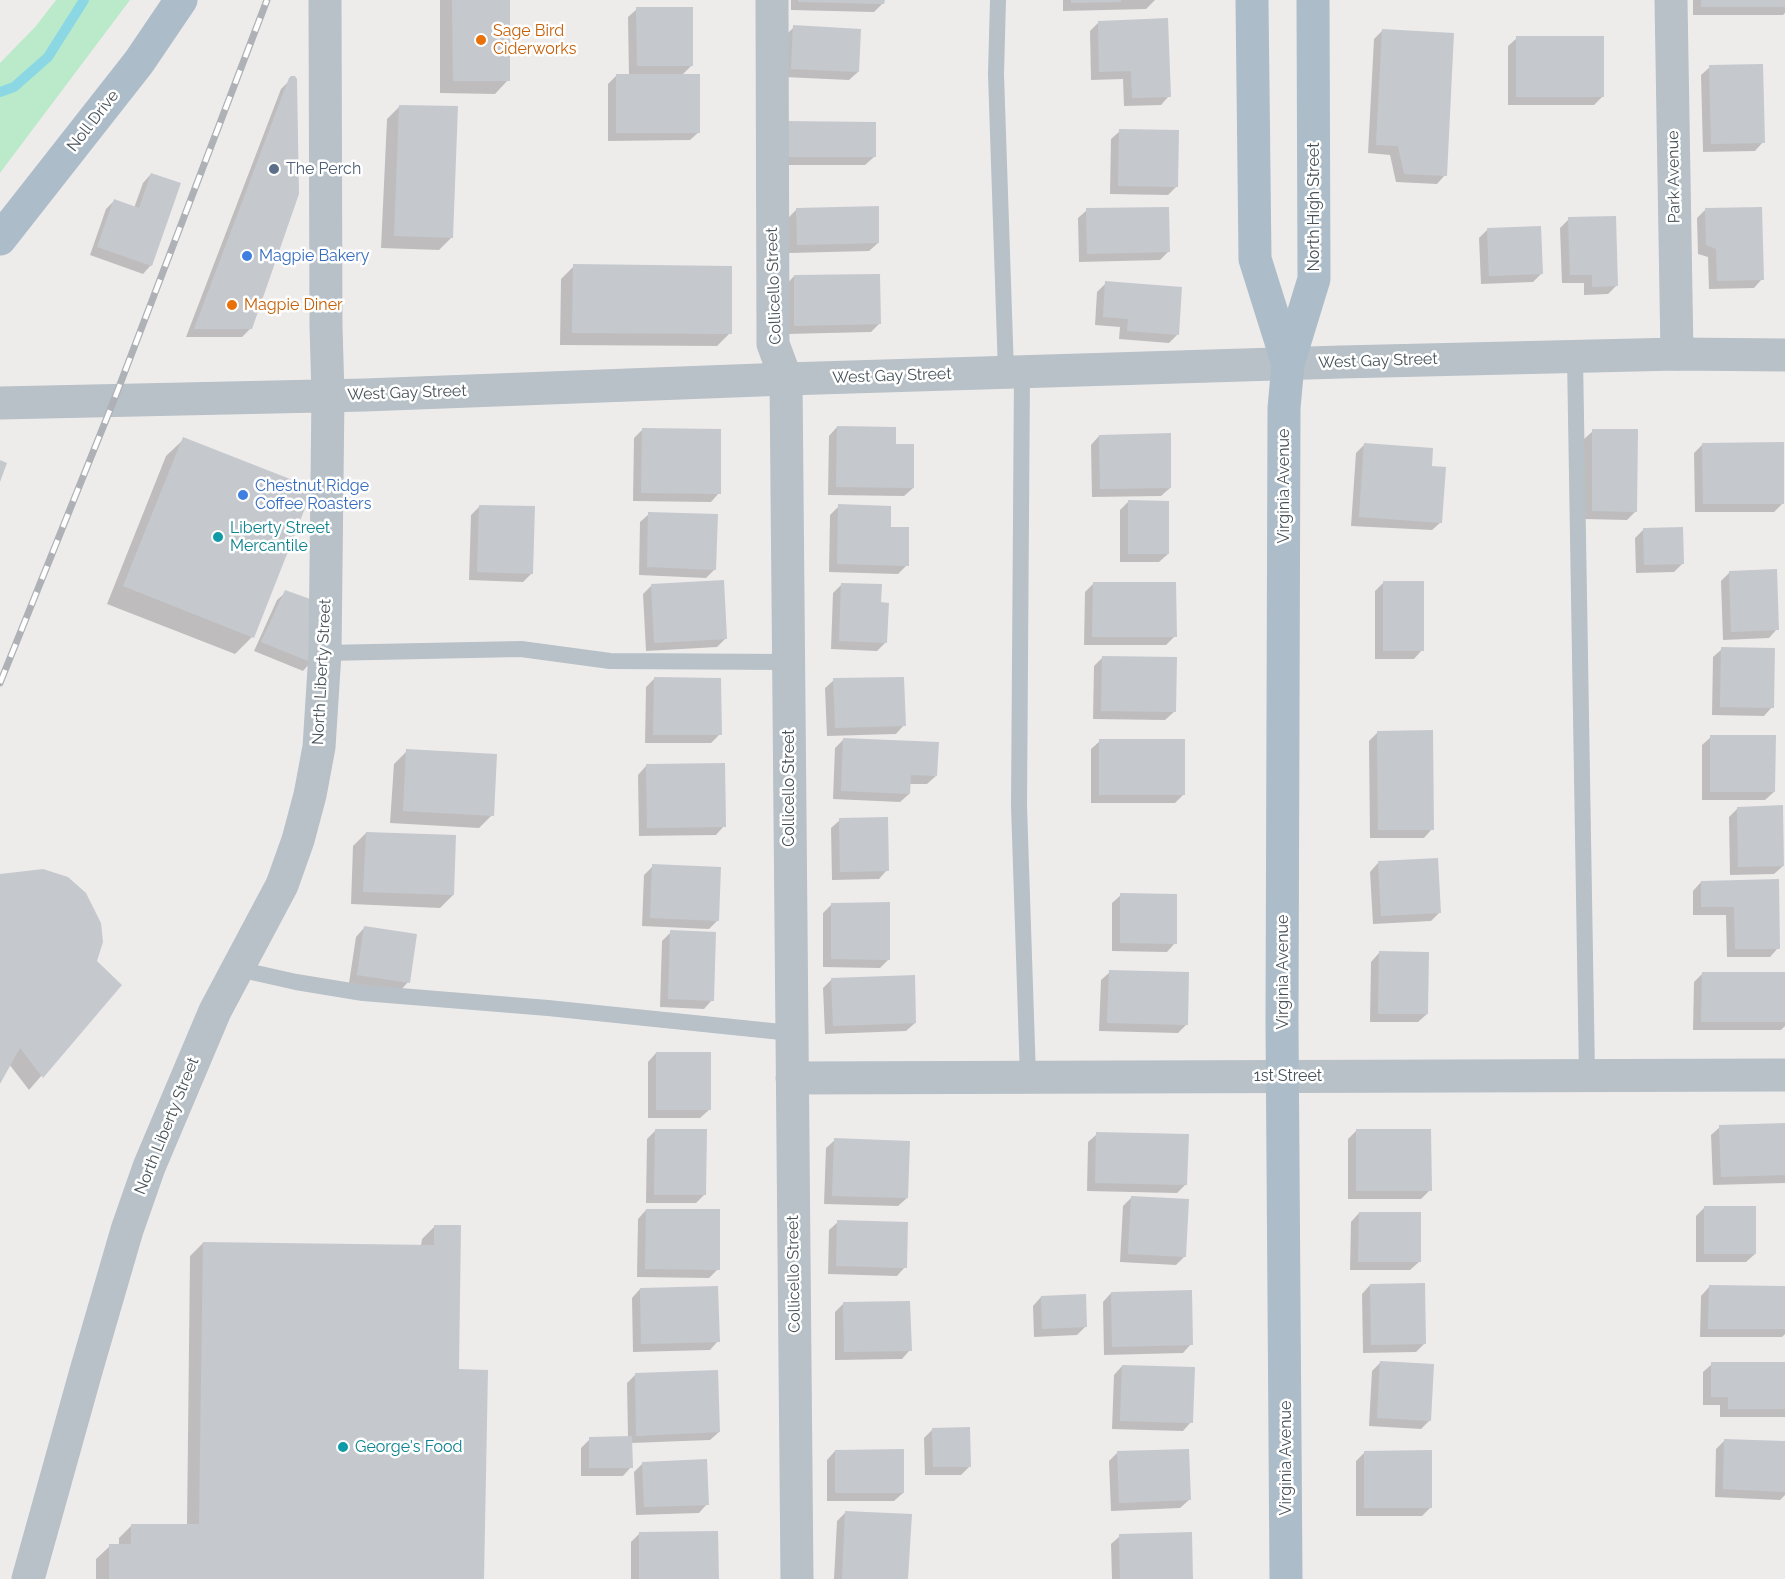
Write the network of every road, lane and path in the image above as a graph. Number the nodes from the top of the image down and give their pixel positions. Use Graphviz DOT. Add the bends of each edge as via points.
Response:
graph roads {
  1 [pos="181,0"];
  2 [pos="325,0"];
  3 [pos="772,0"];
  4 [pos="998,0"];
  5 [pos="1252,0"];
  6 [pos="1313,0"];
  7 [pos="1671,0"];
  8 [pos="0,239"];
  9 [pos="1677,354"];
  10 [pos="1785,355"];
  11 [pos="1575,357"];
  12 [pos="1288,364"];
  13 [pos="1014,372"];
  14 [pos="786,379"];
  15 [pos="328,395"];
  16 [pos="0,403"];
  17 [pos="325,653"];
  18 [pos="789,662"];
  19 [pos="238,969"];
  20 [pos="791,1034"];
  21 [pos="1587,1075"];
  22 [pos="1785,1075"];
  23 [pos="1283,1076"];
  24 [pos="1028,1077"];
  25 [pos="792,1078"];
  26 [pos="28,1579"];
  27 [pos="797,1579"];
  28 [pos="1286,1579"];
  1 -- 8 [label="main road, Noll Drive" via="139,62"];
  2 -- 15 [label="street, North Liberty Street"];
  3 -- 14 [label="street, Collicello Street" via="773,344"];
  4 -- 13 [label="lane" via="996,74"];
  5 -- 12 [label="main road" via="1255,259"];
  6 -- 12 [label="main road, North High Street" via="1314,279"];
  7 -- 9 [label="street, Park Avenue"];
  9 -- 10 [label="street, West Gay Street"];
  9 -- 11 [label="street, West Gay Street"];
  11 -- 12 [label="street, West Gay Street"];
  11 -- 21 [label="lane"];
  12 -- 13 [label="street, West Gay Street"];
  12 -- 23 [label="main road, Virginia Avenue" via="1284,408"];
  13 -- 14 [label="street, West Gay Street"];
  13 -- 24 [label="lane" via="1019,806"];
  14 -- 15 [label="street, West Gay Street"];
  14 -- 18 [label="street, Collicello Street"];
  15 -- 16 [label="street, West Gay Street"];
  15 -- 17 [label="street, North Liberty Street"];
  17 -- 18 [label="lane" via="521,649 610,661"];
  17 -- 19 [label="street, North Liberty Street" via="319,747 298,840 282,885"];
  18 -- 20 [label="street, Collicello Street"];
  19 -- 20 [label="lane" via="363,993"];
  19 -- 26 [label="street, North Liberty Street" via="210,1022 127,1230"];
  20 -- 25 [label="street, Collicello Street"];
  21 -- 22 [label="street, 1st Street"];
  21 -- 23 [label="street, 1st Street"];
  23 -- 24 [label="street, 1st Street"];
  23 -- 28 [label="main road, Virginia Avenue"];
  24 -- 25 [label="street, 1st Street"];
  25 -- 27 [label="street, Collicello Street"];
}
